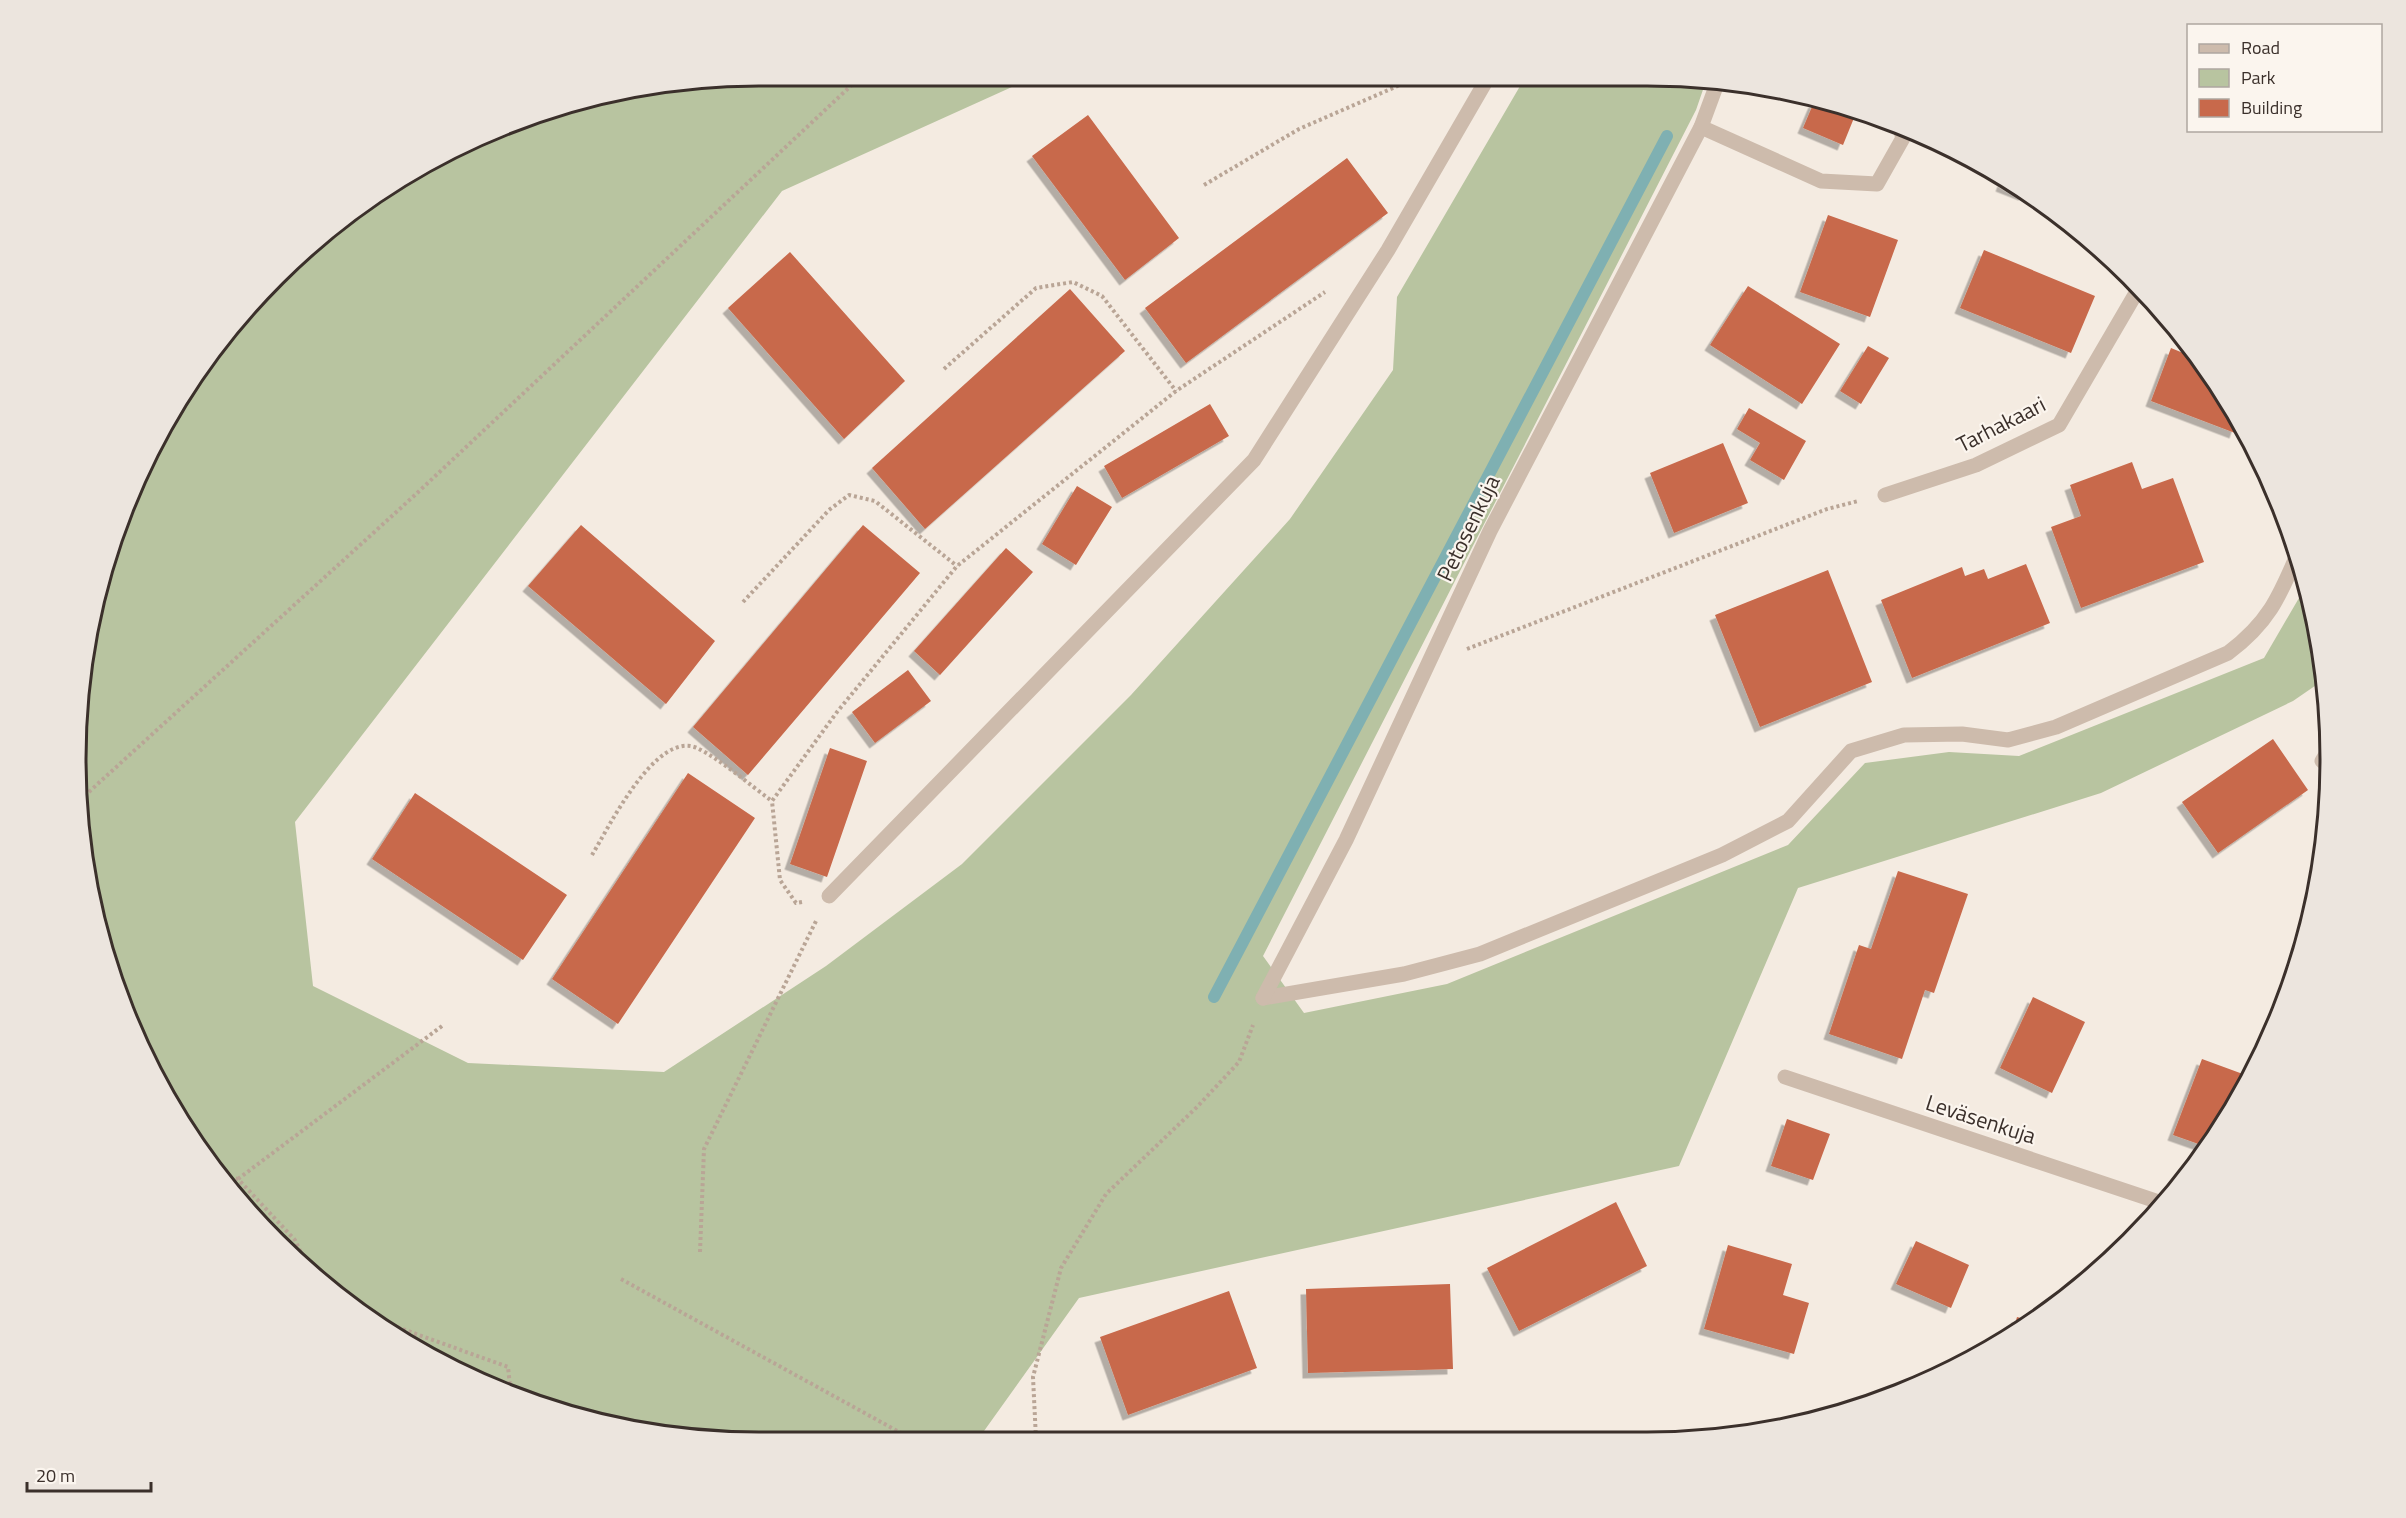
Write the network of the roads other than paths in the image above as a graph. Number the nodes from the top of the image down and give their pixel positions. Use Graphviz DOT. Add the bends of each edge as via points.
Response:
graph roads {
  1 [pos="1483,86"];
  2 [pos="1715,89"];
  3 [pos="1701,127"];
  4 [pos="1902,136"];
  5 [pos="2135,295"];
  6 [pos="1885,495"];
  7 [pos="2292,566"];
  8 [pos="829,896"];
  9 [pos="1785,1077"];
  10 [pos="2155,1201"];
  1 -- 8 [label="street" via="1388,250 1254,460"];
  2 -- 3 [label="street, Petosenkuja"];
  3 -- 4 [label="street" via="1821,181 1877,184"];
  3 -- 7 [label="street, Petosenkuja" via="1490,531 1346,840 1263,998 1404,974 1480,954 1722,855 1788,821 1851,751 1904,735 1962,734 2008,740 2056,727 2228,653 2252,635 2277,601"];
  5 -- 6 [label="street, Tarhakaari" via="2059,425 1976,465"];
  9 -- 10 [label="street, Leväsenkuja"];
}
